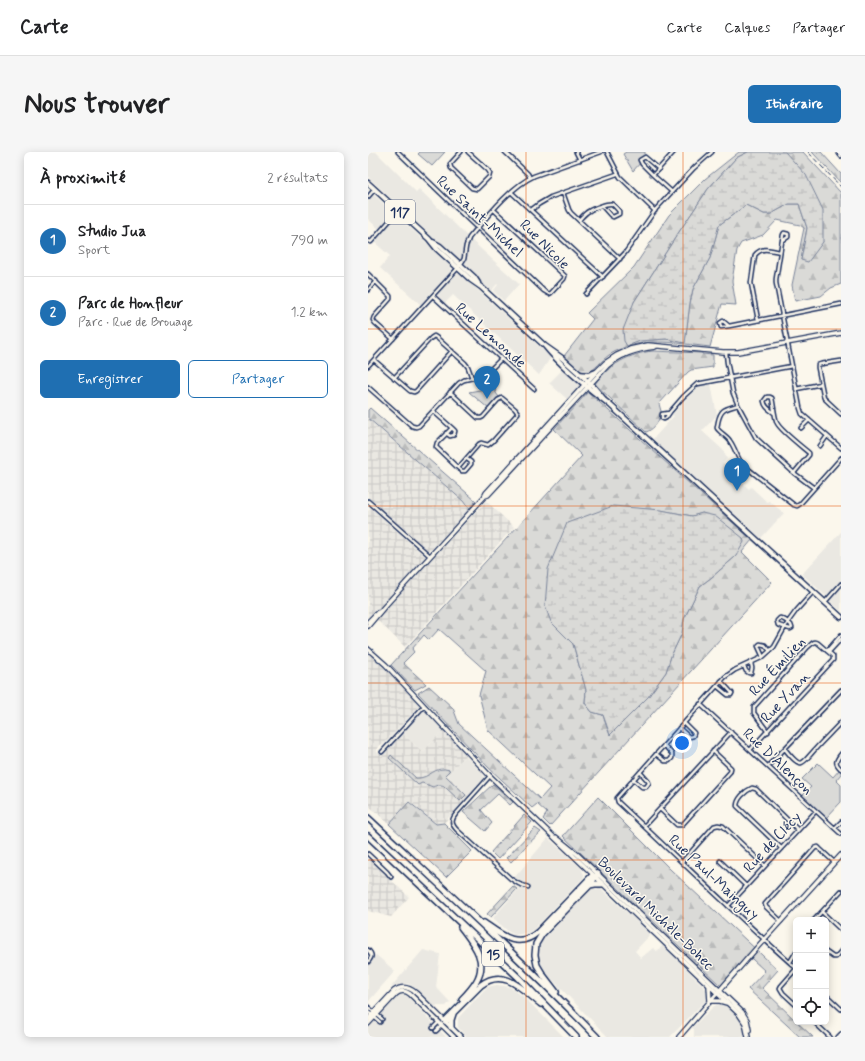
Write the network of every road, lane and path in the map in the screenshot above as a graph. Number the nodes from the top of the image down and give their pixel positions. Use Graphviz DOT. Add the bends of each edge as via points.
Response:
graph roads {
  1 [pos="398,152"];
  2 [pos="461,152"];
  3 [pos="468,152"];
  4 [pos="505,152"];
  5 [pos="576,152"];
  6 [pos="601,152"];
  7 [pos="608,152"];
  8 [pos="674,152"];
  9 [pos="712,152"];
  10 [pos="838,152"];
  11 [pos="841,156"];
  12 [pos="580,160"];
  13 [pos="659,169"];
  14 [pos="618,174"];
  15 [pos="654,175"];
  16 [pos="530,178"];
  17 [pos="368,183"];
  18 [pos="375,189"];
  19 [pos="511,192"];
  20 [pos="672,192"];
  21 [pos="563,193"];
  22 [pos="368,196"];
  23 [pos="602,206"];
  24 [pos="494,210"];
  25 [pos="531,210"];
  26 [pos="398,211"];
  27 [pos="655,211"];
  28 [pos="579,220"];
  29 [pos="478,228"];
  30 [pos="369,241"];
  31 [pos="782,241"];
  32 [pos="780,252"];
  33 [pos="620,259"];
  34 [pos="459,266"];
  35 [pos="368,274"];
  36 [pos="602,277"];
  37 [pos="376,281"];
  38 [pos="368,290"];
  39 [pos="549,294"];
  40 [pos="586,294"];
  41 [pos="433,296"];
  42 [pos="841,304"];
  43 [pos="782,316"];
  44 [pos="758,320"];
  45 [pos="729,326"];
  46 [pos="841,333"];
  47 [pos="393,339"];
  48 [pos="787,343"];
  49 [pos="545,346"];
  50 [pos="666,346"];
  51 [pos="452,351"];
  52 [pos="726,352"];
  53 [pos="501,359"];
  54 [pos="374,360"];
  55 [pos="841,361"];
  56 [pos="368,366"];
  57 [pos="792,366"];
  58 [pos="596,372"];
  59 [pos="578,373"];
  60 [pos="394,378"];
  61 [pos="472,378"];
  62 [pos="730,378"];
  63 [pos="587,384"];
  64 [pos="821,384"];
  65 [pos="368,387"];
  66 [pos="534,389"];
  67 [pos="796,389"];
  68 [pos="450,392"];
  69 [pos="738,405"];
  70 [pos="433,411"];
  71 [pos="670,412"];
  72 [pos="774,413"];
  73 [pos="841,414"];
  74 [pos="809,420"];
  75 [pos="452,428"];
  76 [pos="801,428"];
  77 [pos="446,434"];
  78 [pos="827,436"];
  79 [pos="820,446"];
  80 [pos="841,448"];
  81 [pos="841,458"];
  82 [pos="466,459"];
  83 [pos="458,468"];
  84 [pos="794,473"];
  85 [pos="814,488"];
  86 [pos="368,501"];
  87 [pos="430,556"];
  88 [pos="841,584"];
  89 [pos="813,592"];
  90 [pos="825,603"];
  91 [pos="384,607"];
  92 [pos="841,617"];
  93 [pos="368,622"];
  94 [pos="788,622"];
  95 [pos="368,626"];
  96 [pos="785,628"];
  97 [pos="841,635"];
  98 [pos="841,639"];
  99 [pos="368,649"];
  100 [pos="770,651"];
  101 [pos="828,651"];
  102 [pos="763,657"];
  103 [pos="751,663"];
  104 [pos="744,666"];
  105 [pos="721,681"];
  106 [pos="717,686"];
  107 [pos="841,690"];
  108 [pos="700,704"];
  109 [pos="424,706"];
  110 [pos="841,722"];
  111 [pos="684,723"];
  112 [pos="679,728"];
  113 [pos="730,732"];
  114 [pos="768,732"];
  115 [pos="664,745"];
  116 [pos="785,749"];
  117 [pos="750,750"];
  118 [pos="713,751"];
  119 [pos="382,752"];
  120 [pos="656,754"];
  121 [pos="841,754"];
  122 [pos="768,766"];
  123 [pos="841,769"];
  124 [pos="640,772"];
  125 [pos="490,776"];
  126 [pos="633,779"];
  127 [pos="660,810"];
  128 [pos="816,811"];
  129 [pos="368,818"];
  130 [pos="841,822"];
  131 [pos="644,826"];
  132 [pos="835,828"];
  133 [pos="798,830"];
  134 [pos="841,834"];
  135 [pos="368,836"];
  136 [pos="781,848"];
  137 [pos="368,854"];
  138 [pos="841,855"];
  139 [pos="720,861"];
  140 [pos="682,862"];
  141 [pos="834,862"];
  142 [pos="765,866"];
  143 [pos="596,875"];
  144 [pos="391,877"];
  145 [pos="602,884"];
  146 [pos="590,885"];
  147 [pos="746,886"];
  148 [pos="528,887"];
  149 [pos="841,891"];
  150 [pos="728,906"];
  151 [pos="822,912"];
  152 [pos="469,913"];
  153 [pos="450,914"];
  154 [pos="817,917"];
  155 [pos="781,921"];
  156 [pos="841,930"];
  157 [pos="765,940"];
  158 [pos="368,950"];
  159 [pos="841,952"];
  160 [pos="795,953"];
  161 [pos="827,953"];
  162 [pos="368,962"];
  163 [pos="790,962"];
  164 [pos="793,965"];
  165 [pos="793,971"];
  166 [pos="709,986"];
  167 [pos="719,992"];
  168 [pos="829,999"];
  169 [pos="710,1001"];
  170 [pos="793,1002"];
  171 [pos="565,1004"];
  172 [pos="728,1004"];
  173 [pos="368,1007"];
  174 [pos="841,1009"];
  175 [pos="368,1012"];
  176 [pos="454,1013"];
  177 [pos="553,1013"];
  178 [pos="374,1015"];
  179 [pos="368,1019"];
  180 [pos="382,1019"];
  181 [pos="380,1022"];
  182 [pos="442,1022"];
  183 [pos="368,1024"];
  184 [pos="817,1025"];
  185 [pos="451,1027"];
  186 [pos="433,1028"];
  187 [pos="436,1031"];
  188 [pos="841,1034"];
  189 [pos="454,1037"];
  190 [pos="461,1037"];
  191 [pos="576,1037"];
  192 [pos="597,1037"];
  193 [pos="679,1037"];
  194 [pos="748,1037"];
  195 [pos="830,1037"];
  196 [pos="838,1037"];
  1 -- 29 [label="street, Rue Saint-Michel"];
  2 -- 3 [label="street" via="450,164 451,168 472,188 477,189 490,173"];
  4 -- 16 [label="street"];
  5 -- 12 [label="street"];
  6 -- 12 [label="street"];
  7 -- 14 [label="street"];
  8 -- 13 [label="street"];
  9 -- 20 [label="street"];
  10 -- 11 [label="street"];
  12 -- 16 [label="street"];
  13 -- 15 [label="street"];
  13 -- 15 [label="street" via="645,157 640,160"];
  14 -- 21 [label="street"];
  14 -- 27 [label="street"];
  15 -- 20 [label="street"];
  16 -- 19 [label="street"];
  17 -- 18 [label="main road, 117"];
  18 -- 22 [label="street"];
  18 -- 26 [label="main road, 117"];
  19 -- 24 [label="street"];
  19 -- 25 [label="street"];
  20 -- 27 [label="street"];
  21 -- 25 [label="street" via="550,197"];
  21 -- 28 [label="street" via="569,210"];
  23 -- 23 [label="street" via="613,217 619,214 611,204"];
  23 -- 28 [label="street" via="590,210"];
  24 -- 29 [label="street"];
  24 -- 39 [label="street, Rue Nicole" via="564,276"];
  25 -- 36 [label="street"];
  26 -- 30 [label="street"];
  26 -- 34 [label="main road, 117" via="437,249"];
  27 -- 33 [label="street"];
  28 -- 33 [label="street"];
  29 -- 34 [label="street" via="466,246 464,259"];
  29 -- 39 [label="street, Rue Saint-Michel"];
  31 -- 32 [label="street"];
  32 -- 43 [label="street" via="776,279"];
  32 -- 44 [label="street" via="763,249 755,255 751,279"];
  33 -- 36 [label="street"];
  34 -- 41 [label="street"];
  34 -- 49 [label="main road, 117" via="471,280"];
  35 -- 37 [label="street"];
  36 -- 40 [label="street"];
  37 -- 38 [label="street"];
  37 -- 47 [label="street" via="391,298 373,321"];
  41 -- 47 [label="street"];
  41 -- 53 [label="street, Rue Lemonde"];
  42 -- 43 [label="street"];
  43 -- 44 [label="street"];
  43 -- 48 [label="street"];
  44 -- 45 [label="street"];
  46 -- 48 [label="street"];
  47 -- 54 [label="street"];
  48 -- 52 [label="street"];
  48 -- 57 [label="street"];
  49 -- 59 [label="main road, 117"];
  49 -- 63 [label="main road, 117"];
  50 -- 52 [label="street"];
  50 -- 58 [label="street" via="648,345 630,349 613,357"];
  50 -- 63 [label="street" via="642,349 624,355"];
  51 -- 60 [label="street" via="415,392"];
  51 -- 60 [label="street" via="437,337 433,337"];
  51 -- 61 [label="street" via="468,367"];
  52 -- 62 [label="street"];
  53 -- 61 [label="street" via="485,375"];
  53 -- 66 [label="street, Rue Lemonde"];
  54 -- 56 [label="street"];
  54 -- 60 [label="street"];
  55 -- 64 [label="street" via="818,366"];
  57 -- 62 [label="street"];
  57 -- 67 [label="street"];
  58 -- 59 [label="main road" via="588,375"];
  58 -- 63 [label="street"];
  59 -- 63 [label="main road, 117"];
  61 -- 68 [label="street" via="460,382"];
  62 -- 69 [label="street"];
  62 -- 71 [label="street" via="696,384"];
  63 -- 87 [label="street"];
  63 -- 89 [label="main road, 117"];
  64 -- 67 [label="street"];
  64 -- 73 [label="street" via="824,398"];
  65 -- 70 [label="street" via="415,427"];
  67 -- 74 [label="street" via="802,414"];
  68 -- 70 [label="street"];
  68 -- 82 [label="street" via="478,418 483,417 502,398 518,414 490,444 479,444"];
  69 -- 84 [label="street" via="756,438"];
  69 -- 85 [label="street" via="723,410 717,426 729,439 742,464 797,506"];
  70 -- 75 [label="street"];
  72 -- 72 [label="street" via="772,398 767,397 764,400 765,405"];
  72 -- 84 [label="street" via="780,427 809,453"];
  74 -- 76 [label="street"];
  74 -- 78 [label="street"];
  75 -- 77 [label="street"];
  75 -- 77 [label="street" via="455,431 454,435"];
  77 -- 83 [label="street" via="437,443 436,448"];
  78 -- 79 [label="street"];
  78 -- 80 [label="street"];
  81 -- 85 [label="street"];
  82 -- 83 [label="street"];
  82 -- 83 [label="street" via="471,464 465,471"];
  84 -- 85 [label="street"];
  86 -- 87 [label="street"];
  87 -- 91 [label="street"];
  88 -- 90 [label="street"];
  89 -- 90 [label="main road, 117"];
  89 -- 94 [label="street"];
  90 -- 92 [label="main road, 117"];
  91 -- 93 [label="street"];
  91 -- 95 [label="street"];
  94 -- 96 [label="street"];
  94 -- 96 [label="street" via="792,628"];
  94 -- 96 [label="street" via="782,618 777,621 778,625"];
  96 -- 100 [label="street"];
  97 -- 101 [label="street"];
  98 -- 101 [label="street"];
  99 -- 109 [label="street, Boulevard Michèle-Bohec"];
  100 -- 102 [label="street"];
  100 -- 102 [label="street" via="765,645 760,644 758,646"];
  101 -- 114 [label="street, Rue Yvan" via="834,658 831,663"];
  101 -- 114 [label="street, Rue Émilien" via="816,641 808,647 754,707 754,713"];
  102 -- 103 [label="street"];
  103 -- 104 [label="street"];
  103 -- 104 [label="street" via="751,673 746,671"];
  104 -- 105 [label="street"];
  105 -- 106 [label="street"];
  105 -- 106 [label="street" via="730,689 731,695"];
  106 -- 108 [label="street"];
  107 -- 116 [label="street"];
  108 -- 111 [label="street"];
  108 -- 113 [label="street, Rue D'Alençon"];
  109 -- 119 [label="street"];
  109 -- 125 [label="street, Boulevard Michèle-Bohec"];
  110 -- 116 [label="street" via="801,763"];
  111 -- 112 [label="street"];
  111 -- 112 [label="street" via="694,733 693,736 689,737"];
  112 -- 115 [label="street"];
  113 -- 117 [label="street, Rue D'Alençon"];
  113 -- 118 [label="street"];
  114 -- 117 [label="street, Rue Yvan"];
  115 -- 120 [label="street"];
  115 -- 120 [label="street" via="673,756 671,760 665,762"];
  116 -- 122 [label="street"];
  117 -- 122 [label="street, Rue D'Alençon"];
  118 -- 127 [label="street"];
  118 -- 127 [label="street" via="729,765 730,772 682,825 677,825"];
  120 -- 124 [label="street"];
  121 -- 123 [label="street" via="836,761"];
  122 -- 128 [label="street, Rue D'Alençon"];
  124 -- 126 [label="street"];
  124 -- 126 [label="street" via="649,783 646,787 642,787"];
  125 -- 143 [label="street, Boulevard Michèle-Bohec"];
  125 -- 148 [label="street" via="456,814 452,823 511,879"];
  126 -- 131 [label="street, Rue Paul-Mainguy" via="617,798 618,802"];
  127 -- 131 [label="street"];
  128 -- 132 [label="street, Rue D'Alençon"];
  128 -- 133 [label="street, Rue de Clécy"];
  129 -- 152 [label="highway, 15"];
  130 -- 132 [label="street"];
  131 -- 140 [label="street, Rue Paul-Mainguy"];
  132 -- 134 [label="street, Rue D'Alençon"];
  133 -- 136 [label="street, Rue de Clécy"];
  133 -- 136 [label="street" via="756,789 752,788 743,795 737,806"];
  135 -- 153 [label="highway, 15"];
  136 -- 142 [label="street, Rue de Clécy"];
  137 -- 144 [label="street"];
  138 -- 141 [label="street"];
  139 -- 147 [label="street"];
  140 -- 142 [label="street" via="714,826 718,825 723,826"];
  140 -- 150 [label="street, Rue Paul-Mainguy"];
  141 -- 155 [label="street"];
  141 -- 155 [label="street" via="818,847 814,849 765,904"];
  142 -- 147 [label="street, Rue de Clécy"];
  143 -- 145 [label="street, Boulevard Michèle-Bohec"];
  143 -- 146 [label="highway"];
  143 -- 152 [label="highway" via="528,939 506,938"];
  143 -- 167 [label="street, Boulevard Michèle-Bohec"];
  145 -- 146 [label="highway"];
  145 -- 166 [label="street, Boulevard Michèle-Bohec"];
  146 -- 171 [label="highway" via="542,934 535,946 538,966"];
  147 -- 150 [label="street, Rue de Clécy"];
  149 -- 151 [label="street"];
  150 -- 157 [label="street, Rue Paul-Mainguy"];
  151 -- 154 [label="street"];
  151 -- 156 [label="street"];
  152 -- 171 [label="highway, 15"];
  153 -- 177 [label="highway, 15"];
  153 -- 182 [label="highway" via="476,949 481,967 474,986"];
  155 -- 157 [label="street"];
  157 -- 163 [label="street, Rue Paul-Mainguy"];
  157 -- 167 [label="street"];
  158 -- 162 [label="street" via="372,958"];
  159 -- 161 [label="street" via="836,957"];
  160 -- 163 [label="street"];
  163 -- 164 [label="street, Rue Paul-Mainguy"];
  165 -- 170 [label="street" via="780,988"];
  166 -- 167 [label="street, Boulevard Michèle-Bohec"];
  166 -- 169 [label="street"];
  167 -- 169 [label="street"];
  167 -- 172 [label="street, Boulevard Michèle-Bohec"];
  167 -- 194 [label="street, Boulevard Michèle-Bohec" via="746,1017"];
  168 -- 174 [label="street"];
  169 -- 172 [label="street"];
  169 -- 193 [label="street"];
  171 -- 192 [label="highway, 15"];
  172 -- 194 [label="street, Boulevard Michèle-Bohec" via="743,1019"];
  173 -- 178 [label="street"];
  175 -- 178 [label="street"];
  176 -- 177 [label="highway" via="482,983 500,978 515,983"];
  176 -- 182 [label="highway"];
  176 -- 185 [label="highway"];
  177 -- 191 [label="highway, 15"];
  178 -- 179 [label="street"];
  178 -- 180 [label="street"];
  178 -- 181 [label="street"];
  178 -- 182 [label="street" via="394,991 405,987 414,992"];
  178 -- 183 [label="street"];
  182 -- 185 [label="street"];
  182 -- 186 [label="street"];
  182 -- 187 [label="street"];
  182 -- 189 [label="street"];
  184 -- 195 [label="street"];
  185 -- 190 [label="street"];
  188 -- 196 [label="street"];
}
